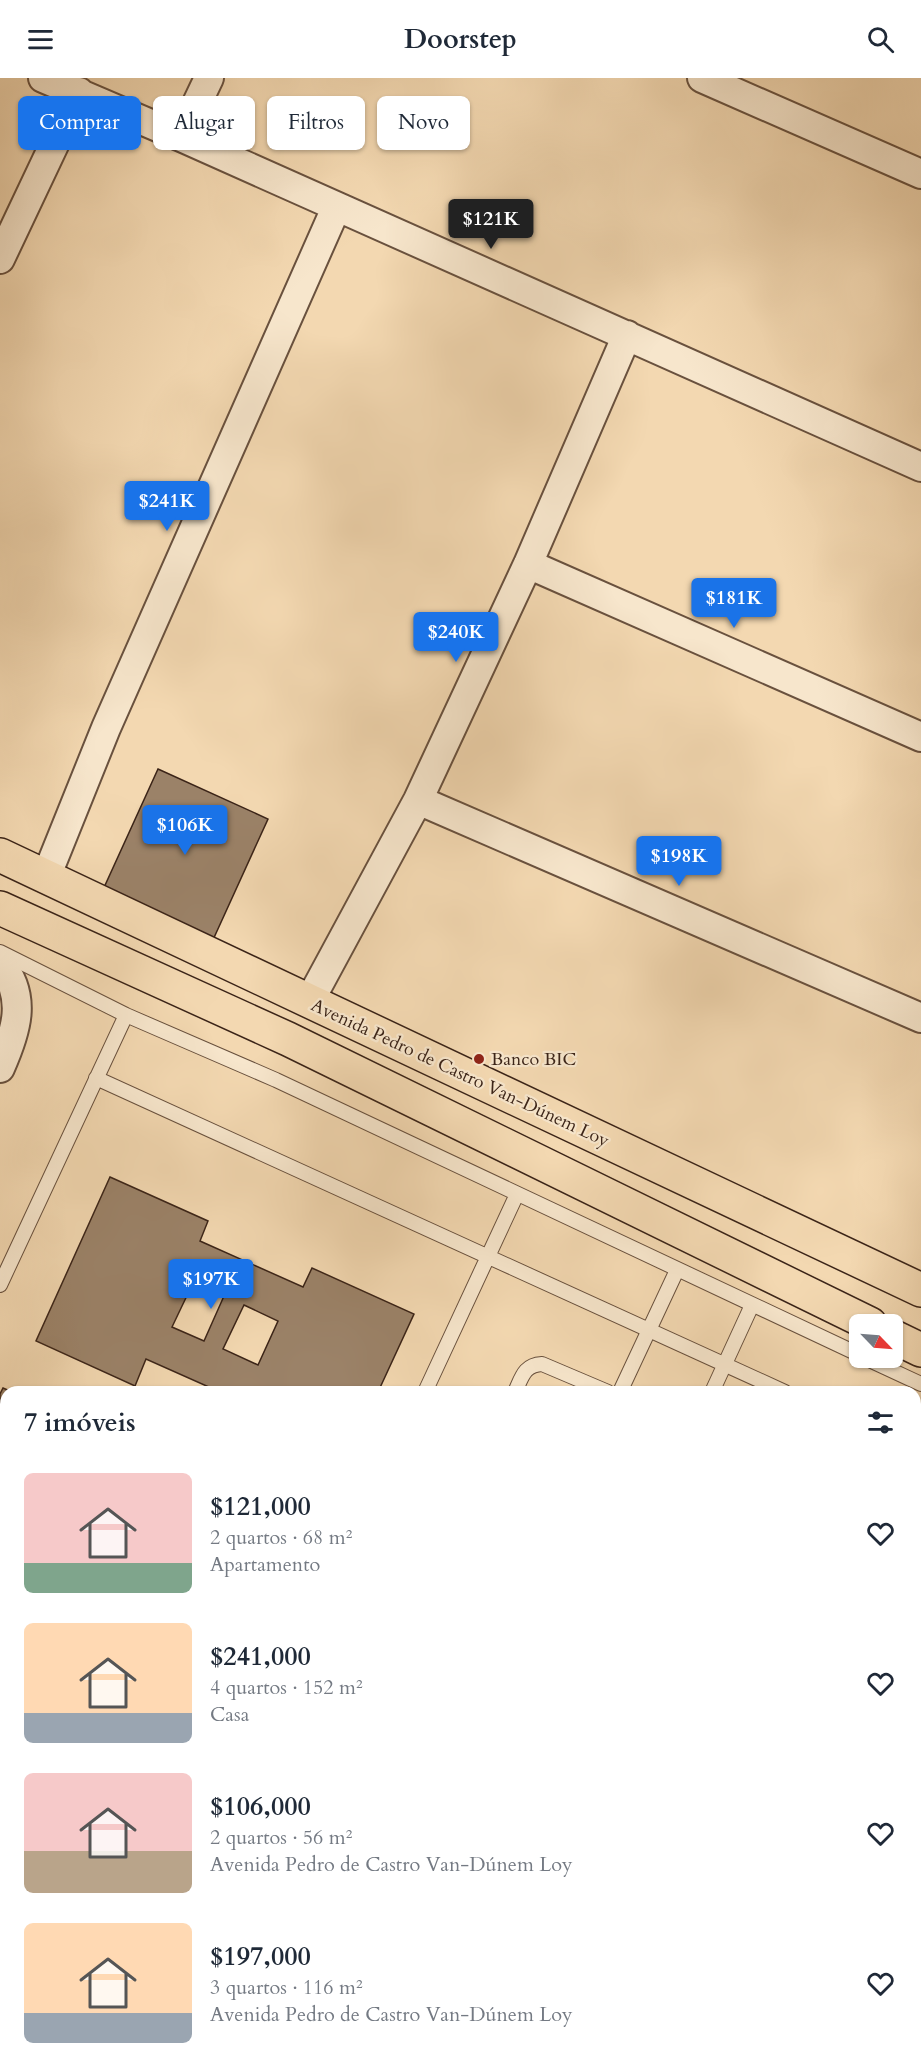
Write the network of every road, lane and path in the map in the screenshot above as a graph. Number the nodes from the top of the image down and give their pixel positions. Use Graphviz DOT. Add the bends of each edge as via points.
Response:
graph roads {
  1 [pos="43,78"];
  2 [pos="209,78"];
  3 [pos="702,78"];
  4 [pos="79,92"];
  5 [pos="201,96"];
  6 [pos="153,124"];
  7 [pos="210,150"];
  8 [pos="921,174"];
  9 [pos="336,208"];
  10 [pos="0,259"];
  11 [pos="627,335"];
  12 [pos="921,466"];
  13 [pos="528,564"];
  14 [pos="921,736"];
  15 [pos="418,800"];
  16 [pos="0,855"];
  17 [pos="46,877"];
  18 [pos="0,908"];
  19 [pos="0,952"];
  20 [pos="0,963"];
  21 [pos="309,1002"];
  22 [pos="126,1015"];
  23 [pos="921,1018"];
  24 [pos="0,1068"];
  25 [pos="96,1078"];
  26 [pos="517,1194"];
  27 [pos="486,1256"];
  28 [pos="676,1270"];
  29 [pos="0,1285"];
  30 [pos="921,1290"];
  31 [pos="752,1305"];
  32 [pos="850,1314"];
  33 [pos="650,1330"];
  34 [pos="903,1341"];
  35 [pos="849,1350"];
  36 [pos="921,1350"];
  37 [pos="724,1364"];
  38 [pos="887,1368"];
  39 [pos="921,1384"];
  40 [pos="428,1386"];
  41 [pos="518,1386"];
  42 [pos="594,1386"];
  43 [pos="623,1386"];
  44 [pos="715,1386"];
  45 [pos="772,1386"];
  1 -- 4 [label="street"];
  2 -- 5 [label="street"];
  3 -- 8 [label="street"];
  4 -- 6 [label="street"];
  4 -- 10 [label="street"];
  7 -- 9 [label="street"];
  9 -- 11 [label="street"];
  9 -- 17 [label="street" via="106,728"];
  11 -- 12 [label="street"];
  11 -- 13 [label="street"];
  13 -- 14 [label="street"];
  13 -- 15 [label="street"];
  15 -- 21 [label="street"];
  15 -- 23 [label="street"];
  16 -- 17 [label="highway, Avenida Pedro de Castro Van-Dúnem Loy"];
  17 -- 21 [label="highway, Avenida Pedro de Castro Van-Dúnem Loy"];
  18 -- 32 [label="highway" via="288,1038"];
  19 -- 22 [label="lane"];
  20 -- 24 [label="street" via="15,986 19,1013"];
  21 -- 30 [label="highway, Avenida Pedro de Castro Van-Dúnem Loy"];
  22 -- 25 [label="lane"];
  22 -- 26 [label="lane" via="276,1080"];
  25 -- 27 [label="lane"];
  25 -- 29 [label="lane"];
  26 -- 27 [label="lane"];
  26 -- 28 [label="lane"];
  27 -- 33 [label="lane"];
  27 -- 40 [label="lane"];
  28 -- 31 [label="lane"];
  28 -- 33 [label="lane"];
  31 -- 35 [label="lane"];
  31 -- 37 [label="lane"];
  33 -- 37 [label="lane"];
  33 -- 43 [label="lane"];
  34 -- 36 [label="highway"];
  37 -- 44 [label="lane"];
  37 -- 45 [label="lane"];
  38 -- 39 [label="lane"];
  41 -- 42 [label="lane" via="526,1369 542,1364"];
}
